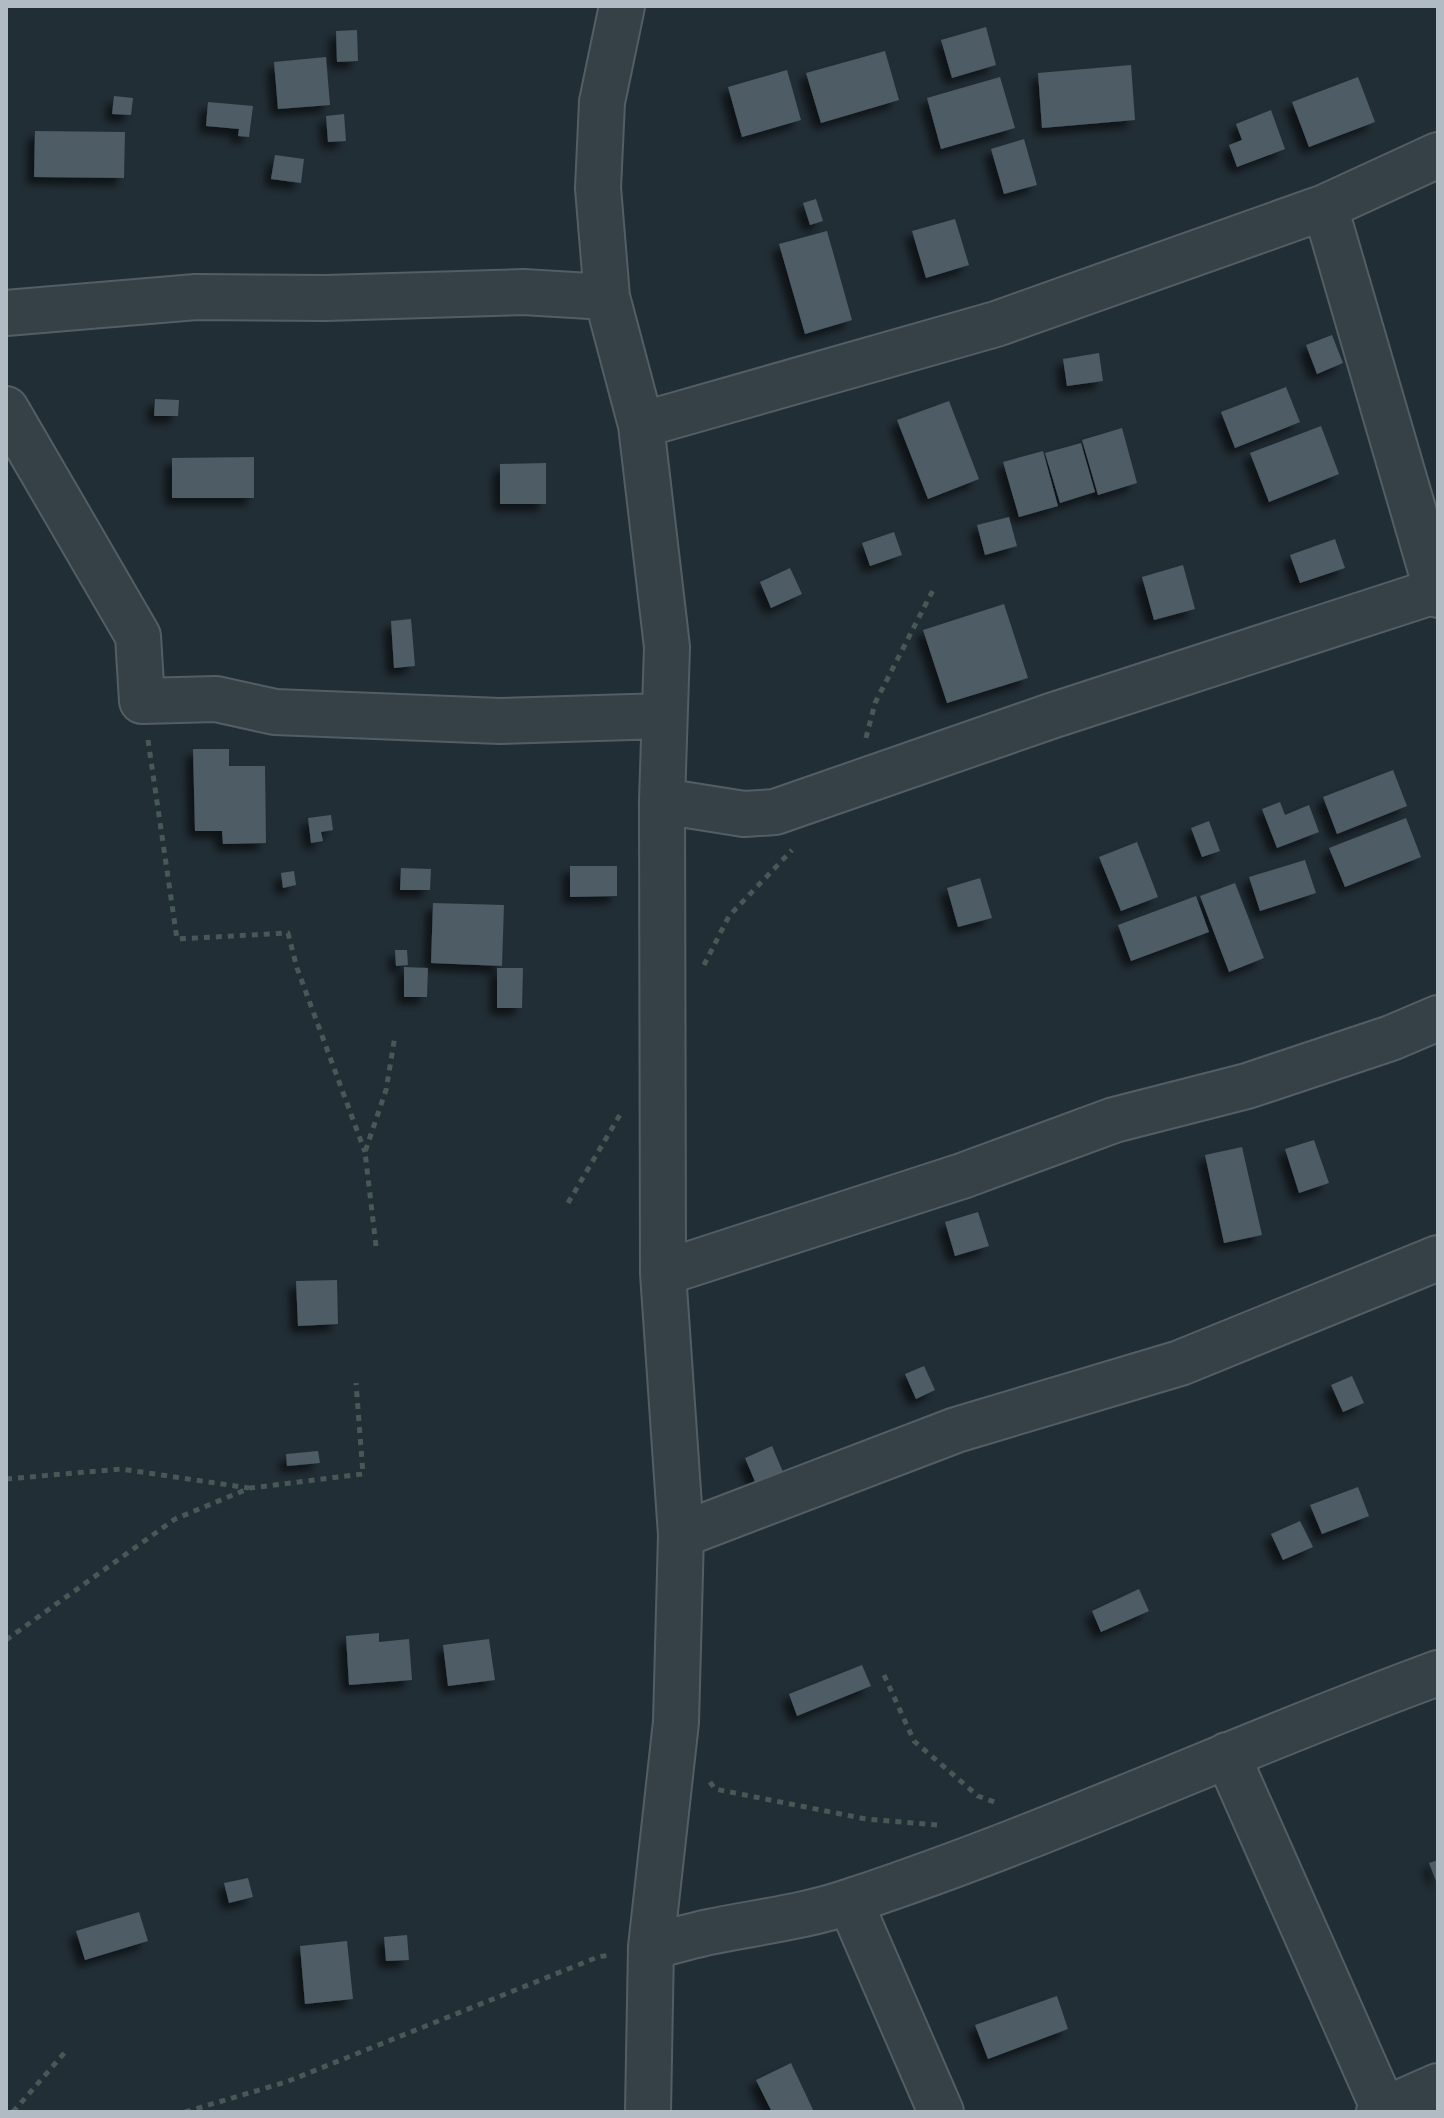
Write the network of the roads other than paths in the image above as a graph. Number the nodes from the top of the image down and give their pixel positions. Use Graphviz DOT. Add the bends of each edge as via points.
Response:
graph roads {
  1 [pos="609,13"];
  2 [pos="1438,155"];
  3 [pos="1325,207"];
  4 [pos="607,297"];
  5 [pos="6,313"];
  6 [pos="6,409"];
  7 [pos="641,425"];
  8 [pos="1438,592"];
  9 [pos="664,716"];
  10 [pos="662,801"];
  11 [pos="1438,1018"];
  12 [pos="1438,1258"];
  13 [pos="663,1273"];
  14 [pos="681,1535"];
  15 [pos="1438,1673"];
  16 [pos="1227,1755"];
  17 [pos="850,1902"];
  18 [pos="651,1947"];
  19 [pos="1438,2086"];
  20 [pos="1383,2111"];
  21 [pos="648,2112"];
  22 [pos="941,2112"];
  1 -- 4 [label="street" via="598,188"];
  2 -- 3 [label="street"];
  3 -- 7 [label="street" via="996,324"];
  3 -- 8 [label="street"];
  4 -- 5 [label="street" via="523,292 196,297"];
  4 -- 7 [label="street"];
  6 -- 9 [label="street" via="138,636 142,701 216,699 275,712 500,721"];
  7 -- 9 [label="street" via="667,647"];
  8 -- 10 [label="street" via="1051,716 775,812 744,814"];
  9 -- 10 [label="street"];
  10 -- 13 [label="street"];
  11 -- 13 [label="street" via="1261,1082 1114,1120 962,1176"];
  12 -- 14 [label="street" via="1180,1363 956,1430"];
  13 -- 14 [label="street"];
  14 -- 18 [label="street" via="676,1722"];
  15 -- 16 [label="street"];
  16 -- 17 [label="street" via="1058,1826"];
  16 -- 20 [label="street"];
  17 -- 18 [label="street"];
  17 -- 22 [label="street"];
  18 -- 21 [label="street"];
  19 -- 20 [label="street"];
}
